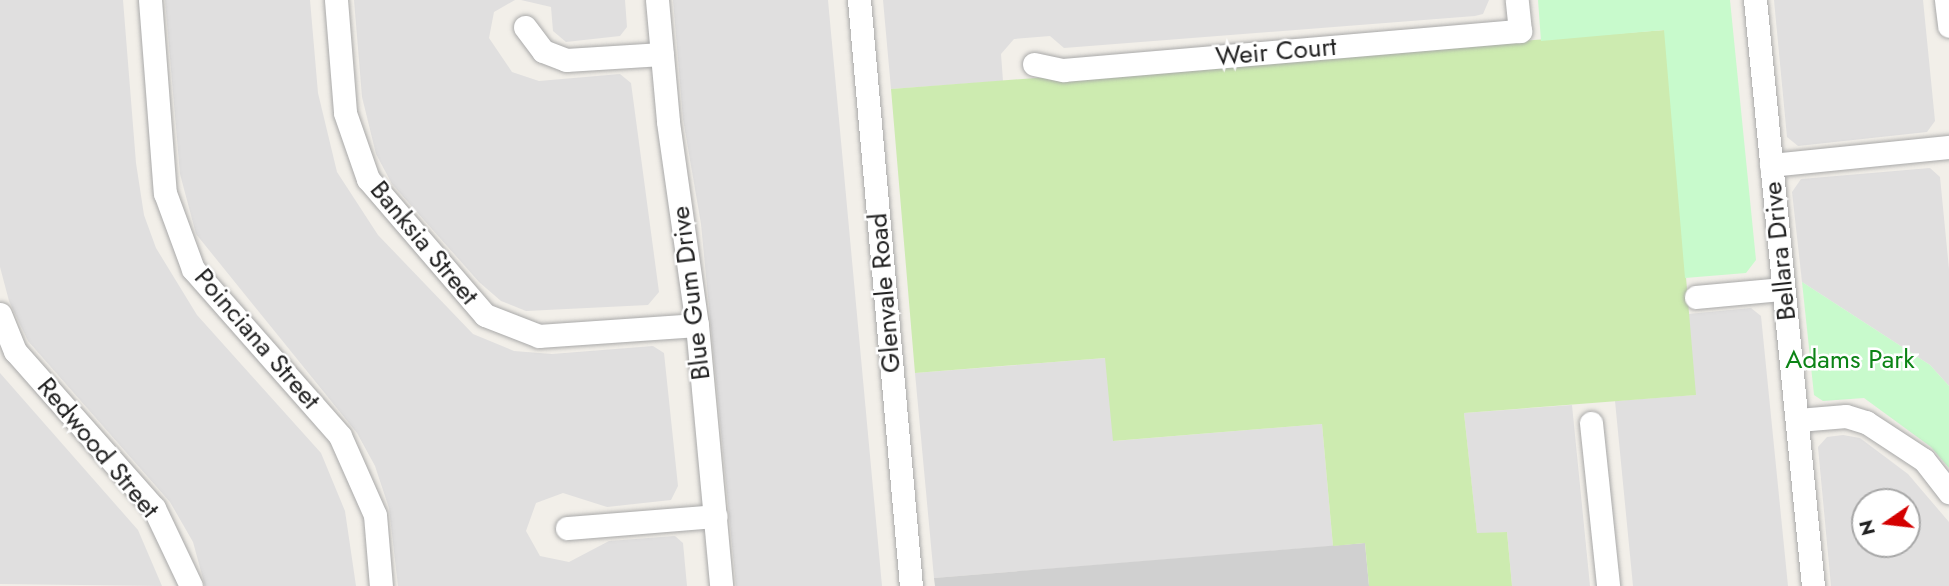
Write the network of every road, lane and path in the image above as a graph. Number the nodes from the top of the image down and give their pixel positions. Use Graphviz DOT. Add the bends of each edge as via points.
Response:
graph roads {
  1 [pos="150,0"];
  2 [pos="336,0"];
  3 [pos="657,0"];
  4 [pos="859,0"];
  5 [pos="1517,0"];
  6 [pos="1755,0"];
  7 [pos="1946,0"];
  8 [pos="1949,26"];
  9 [pos="526,27"];
  10 [pos="662,54"];
  11 [pos="1034,64"];
  12 [pos="1949,147"];
  13 [pos="1772,165"];
  14 [pos="1783,289"];
  15 [pos="1696,297"];
  16 [pos="0,314"];
  17 [pos="697,324"];
  18 [pos="1798,420"];
  19 [pos="1591,423"];
  20 [pos="1949,492"];
  21 [pos="716,516"];
  22 [pos="567,528"];
  23 [pos="191,586"];
  24 [pos="382,586"];
  25 [pos="722,586"];
  26 [pos="911,586"];
  27 [pos="1608,586"];
  28 [pos="1813,586"];
  1 -- 24 [label="street, Poinciana Street" via="165,193 193,269 340,436 375,515"];
  2 -- 17 [label="street, Banksia Street" via="345,113 368,179 485,315 539,336"];
  3 -- 10 [label="street, Blue Gum Drive"];
  4 -- 26 [label="street, Glenvale Road"];
  5 -- 11 [label="street, Weir Court" via="1520,32 1063,70"];
  6 -- 13 [label="street, Bellara Drive"];
  7 -- 8 [label="street"];
  9 -- 10 [label="street" via="543,51 566,60"];
  10 -- 17 [label="street, Blue Gum Drive"];
  12 -- 13 [label="street"];
  13 -- 14 [label="street, Bellara Drive"];
  14 -- 15 [label="street"];
  14 -- 18 [label="street, Bellara Drive"];
  16 -- 23 [label="street, Redwood Street" via="15,351 154,509"];
  17 -- 21 [label="street, Blue Gum Drive"];
  18 -- 20 [label="street" via="1846,416 1866,422 1924,460"];
  18 -- 28 [label="street, Bellara Drive"];
  19 -- 27 [label="street"];
  21 -- 22 [label="street"];
  21 -- 25 [label="street, Blue Gum Drive"];
}
